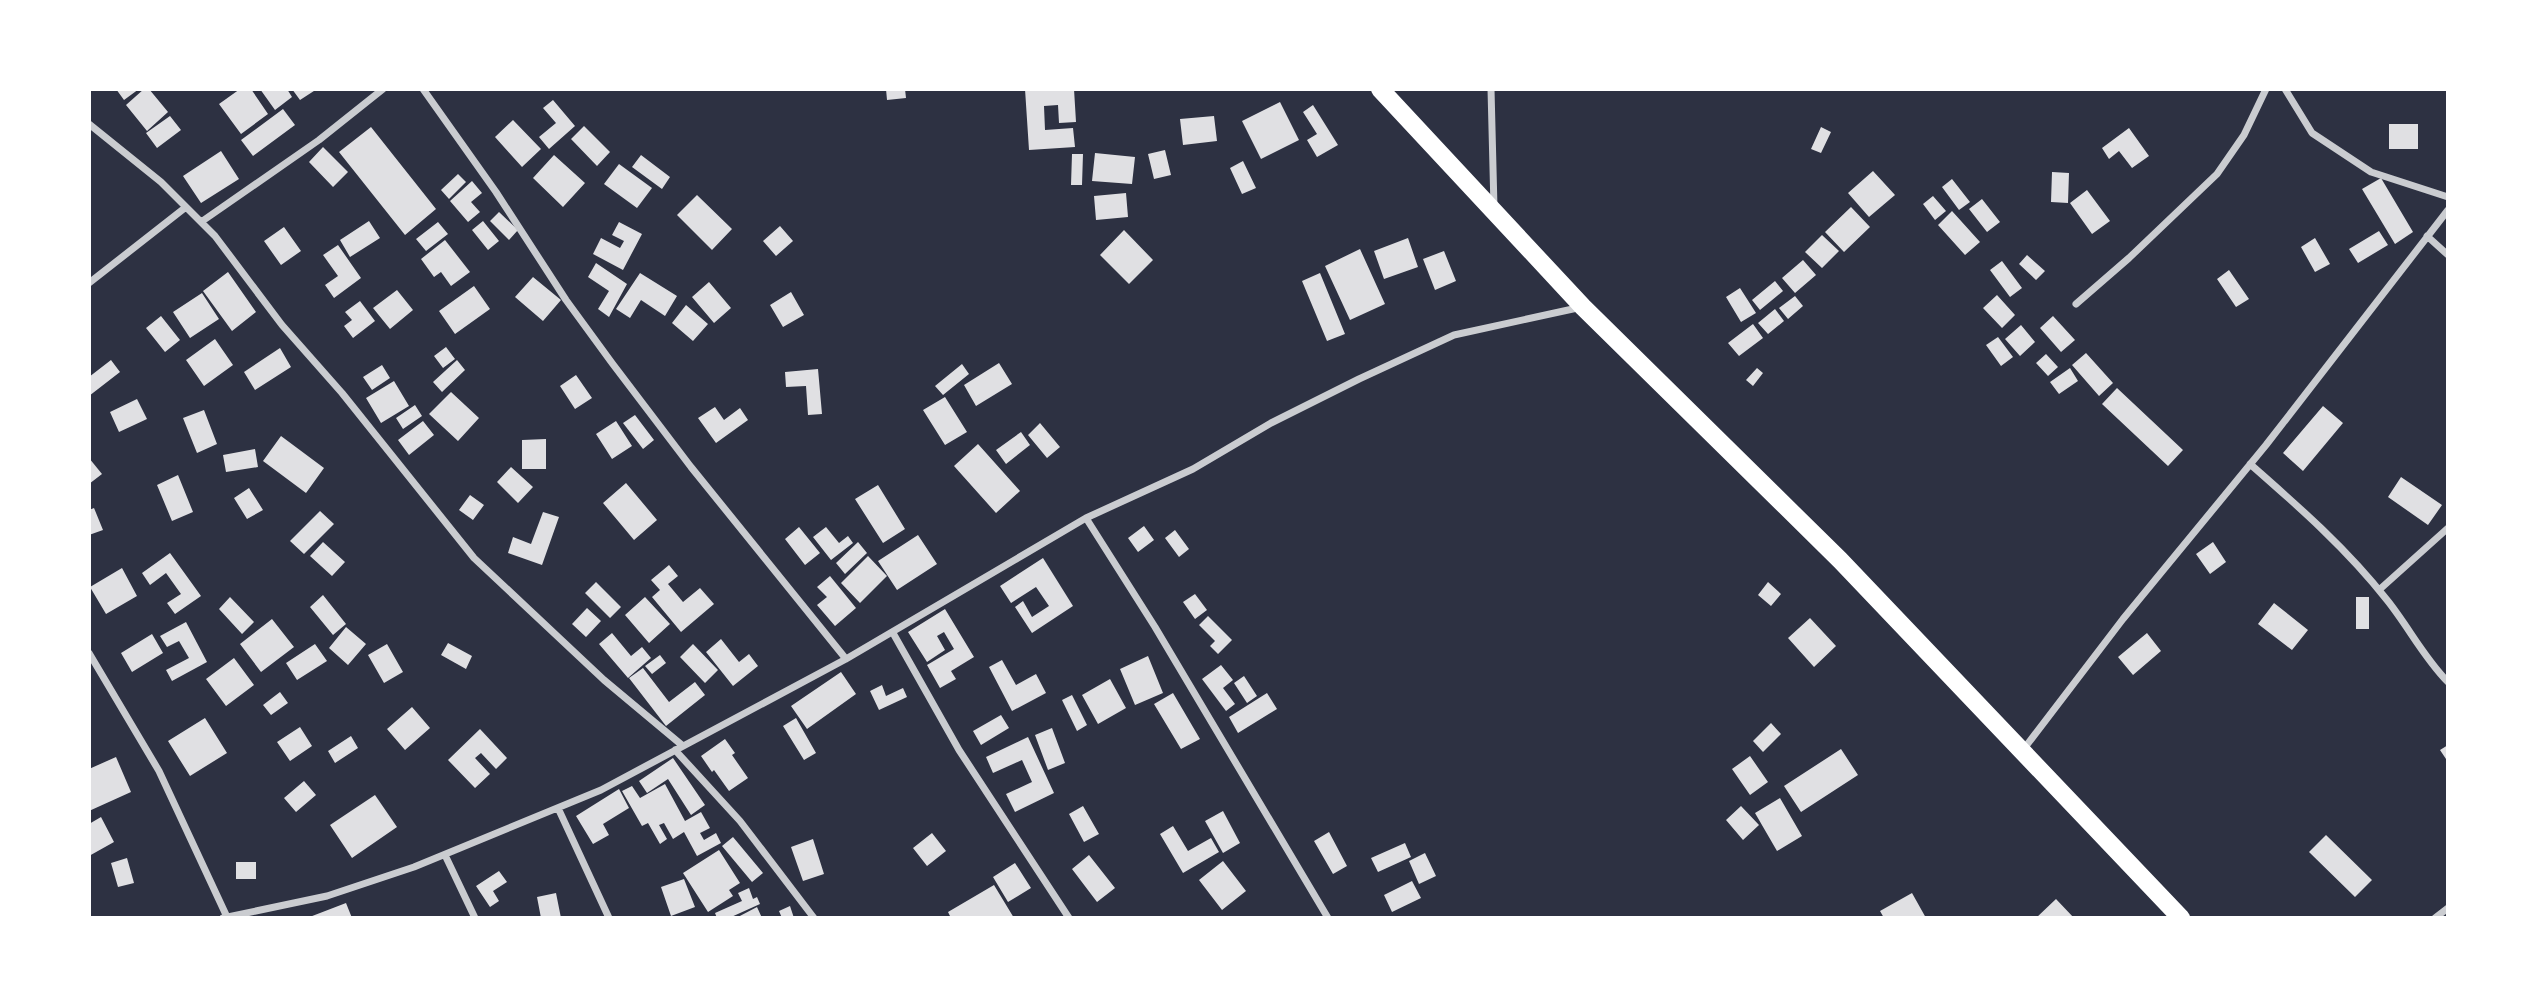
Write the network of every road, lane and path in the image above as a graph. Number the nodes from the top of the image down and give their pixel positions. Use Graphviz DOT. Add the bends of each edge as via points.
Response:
graph roads {
  1 [pos="383,89"];
  2 [pos="423,89"];
  3 [pos="1380,89"];
  4 [pos="1491,89"];
  5 [pos="2266,89"];
  6 [pos="2285,89"];
  7 [pos="89,124"];
  8 [pos="2448,197"];
  9 [pos="186,206"];
  10 [pos="2448,210"];
  11 [pos="1494,211"];
  12 [pos="201,222"];
  13 [pos="2427,236"];
  14 [pos="2448,255"];
  15 [pos="89,283"];
  16 [pos="2076,304"];
  17 [pos="1583,307"];
  18 [pos="2250,464"];
  19 [pos="1086,518"];
  20 [pos="2448,528"];
  21 [pos="2379,590"];
  22 [pos="893,633"];
  23 [pos="89,653"];
  24 [pos="846,659"];
  25 [pos="2448,682"];
  26 [pos="679,748"];
  27 [pos="2022,751"];
  28 [pos="558,808"];
  29 [pos="445,855"];
  30 [pos="2448,908"];
  31 [pos="247,915"];
  32 [pos="2175,916"];
  33 [pos="225,917"];
  34 [pos="475,918"];
  35 [pos="609,918"];
  36 [pos="814,918"];
  37 [pos="1069,918"];
  38 [pos="1328,918"];
  39 [pos="2435,918"];
  1 -- 12 [label="street"];
  2 -- 24 [label="street" via="604,353"];
  3 -- 11 [label="highway"];
  4 -- 11 [label="street"];
  5 -- 16 [label="street" via="2244,135 2217,174"];
  6 -- 8 [label="street" via="2312,133 2371,172"];
  7 -- 9 [label="street"];
  9 -- 12 [label="street"];
  9 -- 15 [label="street"];
  10 -- 13 [label="street"];
  11 -- 17 [label="highway"];
  12 -- 26 [label="street" via="474,558"];
  13 -- 14 [label="street"];
  13 -- 18 [label="street"];
  17 -- 19 [label="street" via="1454,335"];
  17 -- 27 [label="highway" via="1840,560"];
  18 -- 21 [label="street"];
  18 -- 27 [label="street"];
  19 -- 22 [label="street"];
  19 -- 38 [label="street"];
  20 -- 21 [label="street"];
  21 -- 25 [label="street"];
  22 -- 24 [label="street"];
  22 -- 37 [label="street" via="959,751"];
  23 -- 33 [label="street" via="159,771"];
  24 -- 26 [label="street"];
  26 -- 28 [label="street"];
  26 -- 36 [label="street"];
  27 -- 32 [label="highway"];
  28 -- 29 [label="street"];
  28 -- 35 [label="street"];
  29 -- 31 [label="street" via="327,896"];
  29 -- 34 [label="street"];
  30 -- 39 [label="street"];
  31 -- 33 [label="street"];
}
